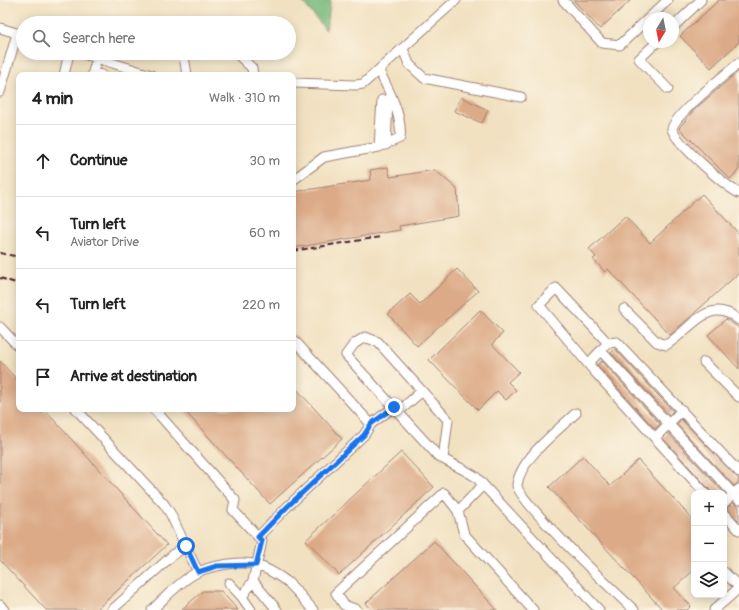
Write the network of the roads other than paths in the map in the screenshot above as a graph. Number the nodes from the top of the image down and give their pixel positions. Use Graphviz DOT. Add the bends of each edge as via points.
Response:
graph roads {
  1 [pos="456,0"];
  2 [pos="563,0"];
  3 [pos="668,0"];
  4 [pos="701,0"];
  5 [pos="679,21"];
  6 [pos="0,28"];
  7 [pos="16,33"];
  8 [pos="16,46"];
  9 [pos="651,48"];
  10 [pos="402,49"];
  11 [pos="67,60"];
  12 [pos="96,60"];
  13 [pos="103,60"];
  14 [pos="185,60"];
  15 [pos="243,60"];
  16 [pos="739,63"];
  17 [pos="379,71"];
  18 [pos="65,72"];
  19 [pos="93,72"];
  20 [pos="141,72"];
  21 [pos="187,72"];
  22 [pos="253,72"];
  23 [pos="296,83"];
  24 [pos="386,85"];
  25 [pos="668,89"];
  26 [pos="0,92"];
  27 [pos="521,97"];
  28 [pos="382,100"];
  29 [pos="382,146"];
  30 [pos="296,178"];
  31 [pos="739,193"];
  32 [pos="624,309"];
  33 [pos="739,320"];
  34 [pos="0,327"];
  35 [pos="296,342"];
  36 [pos="608,343"];
  37 [pos="16,344"];
  38 [pos="601,351"];
  39 [pos="704,362"];
  40 [pos="588,364"];
  41 [pos="422,391"];
  42 [pos="739,397"];
  43 [pos="396,410"];
  44 [pos="682,410"];
  45 [pos="79,412"];
  46 [pos="157,412"];
  47 [pos="576,413"];
  48 [pos="371,424"];
  49 [pos="669,424"];
  50 [pos="655,438"];
  51 [pos="443,459"];
  52 [pos="739,472"];
  53 [pos="483,484"];
  54 [pos="702,490"];
  55 [pos="737,494"];
  56 [pos="727,501"];
  57 [pos="458,511"];
  58 [pos="727,516"];
  59 [pos="739,530"];
  60 [pos="258,537"];
  61 [pos="186,546"];
  62 [pos="256,565"];
  63 [pos="198,572"];
  64 [pos="727,575"];
  65 [pos="253,581"];
  66 [pos="229,583"];
  67 [pos="739,587"];
  68 [pos="242,597"];
  69 [pos="0,605"];
  70 [pos="341,607"];
  71 [pos="4,610"];
  72 [pos="112,610"];
  73 [pos="152,610"];
  74 [pos="251,610"];
  75 [pos="277,610"];
  76 [pos="313,610"];
  77 [pos="357,610"];
  78 [pos="533,610"];
  79 [pos="599,610"];
  80 [pos="634,610"];
  81 [pos="714,610"];
  1 -- 10 [label="street"];
  2 -- 3 [label="street" via="602,43 620,45"];
  4 -- 5 [label="street"];
  6 -- 7 [label="street"];
  8 -- 26 [label="street"];
  9 -- 25 [label="street" via="640,59"];
  10 -- 17 [label="street"];
  10 -- 27 [label="street" via="409,64 424,78"];
  11 -- 18 [label="street"];
  12 -- 19 [label="street"];
  13 -- 20 [label="street"];
  14 -- 21 [label="street"];
  15 -- 22 [label="street"];
  16 -- 31 [label="street" via="690,106 673,124 672,129 675,136 699,161"];
  17 -- 23 [label="street" via="363,84"];
  17 -- 24 [label="street"];
  24 -- 28 [label="street"];
  24 -- 29 [label="street" via="402,130 400,138"];
  28 -- 29 [label="street"];
  28 -- 29 [label="street" via="388,100"];
  29 -- 30 [label="street" via="324,157"];
  32 -- 33 [label="street" via="657,342 666,345 702,314 716,311 729,313"];
  34 -- 37 [label="street"];
  35 -- 48 [label="street"];
  36 -- 38 [label="street"];
  36 -- 40 [label="street" via="556,288 540,305"];
  36 -- 44 [label="street" via="617,342"];
  38 -- 40 [label="street"];
  38 -- 49 [label="street"];
  39 -- 42 [label="street"];
  40 -- 50 [label="street"];
  41 -- 43 [label="street"];
  41 -- 43 [label="street" via="378,342 365,337 354,344 346,355"];
  41 -- 51 [label="street" via="448,420"];
  43 -- 48 [label="street"];
  43 -- 51 [label="street"];
  44 -- 49 [label="street"];
  44 -- 52 [label="street"];
  45 -- 61 [label="street" via="164,504"];
  46 -- 60 [label="street" via="235,500 233,510"];
  47 -- 80 [label="street" via="524,463 517,487 538,514 602,581"];
  48 -- 60 [label="street" via="364,435"];
  49 -- 50 [label="street"];
  49 -- 55 [label="street"];
  50 -- 54 [label="street"];
  51 -- 53 [label="street" via="469,472"];
  53 -- 57 [label="street"];
  53 -- 79 [label="street"];
  55 -- 56 [label="street"];
  57 -- 70 [label="street" via="444,493 342,586 336,593"];
  57 -- 78 [label="street" via="464,534"];
  58 -- 59 [label="street"];
  60 -- 62 [label="street" via="262,541"];
  61 -- 63 [label="street"];
  61 -- 72 [label="street"];
  62 -- 63 [label="street" via="217,566"];
  62 -- 65 [label="street"];
  62 -- 76 [label="street" via="287,582"];
  63 -- 73 [label="street" via="185,580"];
  64 -- 67 [label="street"];
  65 -- 68 [label="street"];
  65 -- 75 [label="street"];
  66 -- 68 [label="street"];
  67 -- 81 [label="street"];
  68 -- 74 [label="street"];
  69 -- 71 [label="street"];
  70 -- 77 [label="street"];
}
